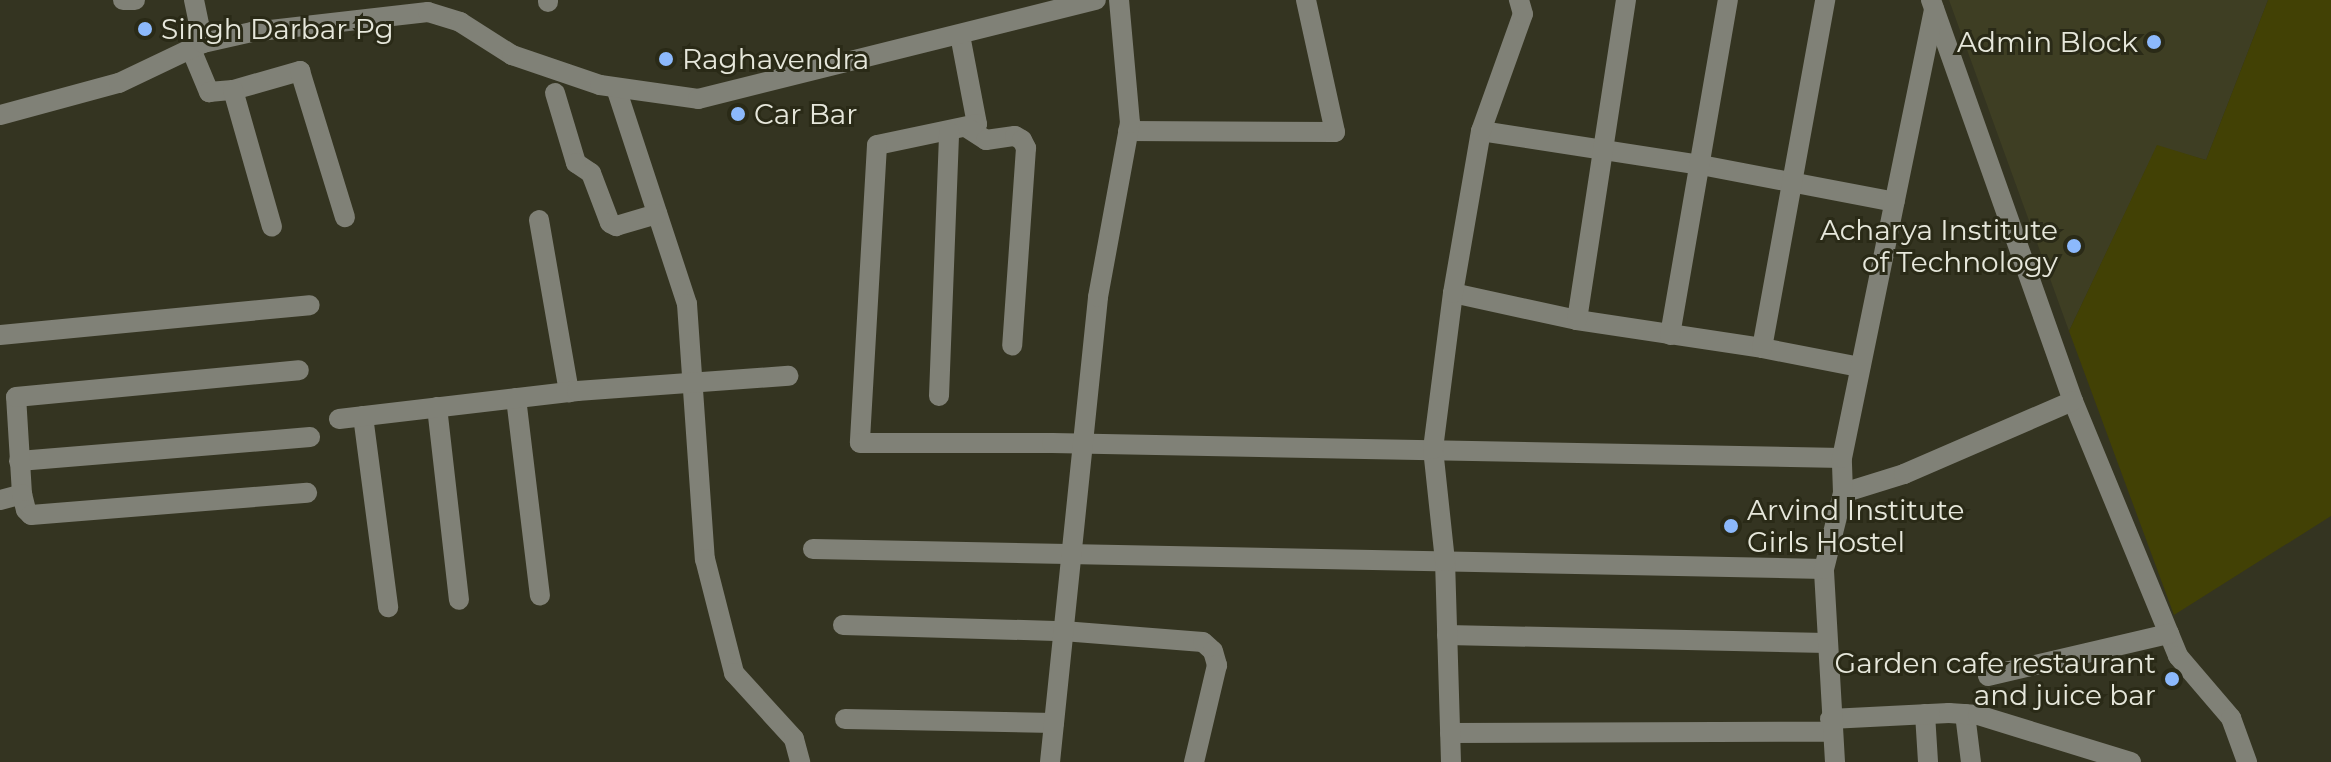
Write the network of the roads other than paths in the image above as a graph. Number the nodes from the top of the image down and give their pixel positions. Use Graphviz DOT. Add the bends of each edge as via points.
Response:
graph roads {
  1 [pos="123,0"];
  2 [pos="135,0"];
  3 [pos="194,0"];
  4 [pos="1096,0"];
  5 [pos="1119,0"];
  6 [pos="1306,0"];
  7 [pos="1519,0"];
  8 [pos="1626,0"];
  9 [pos="1728,0"];
  10 [pos="1825,0"];
  11 [pos="1932,4"];
  12 [pos="960,35"];
  13 [pos="197,46"];
  14 [pos="616,88"];
  15 [pos="233,90"];
  16 [pos="555,93"];
  17 [pos="0,115"];
  18 [pos="958,129"];
  19 [pos="1128,131"];
  20 [pos="1481,131"];
  21 [pos="1604,149"];
  22 [pos="1701,165"];
  23 [pos="1791,183"];
  24 [pos="1895,202"];
  25 [pos="657,214"];
  26 [pos="345,217"];
  27 [pos="539,220"];
  28 [pos="272,227"];
  29 [pos="1453,293"];
  30 [pos="310,305"];
  31 [pos="1577,320"];
  32 [pos="0,335"];
  33 [pos="1670,335"];
  34 [pos="1012,346"];
  35 [pos="1762,348"];
  36 [pos="1860,367"];
  37 [pos="299,370"];
  38 [pos="788,376"];
  39 [pos="694,385"];
  40 [pos="569,392"];
  41 [pos="939,396"];
  42 [pos="516,398"];
  43 [pos="2073,401"];
  44 [pos="437,407"];
  45 [pos="363,416"];
  46 [pos="339,419"];
  47 [pos="310,437"];
  48 [pos="1084,443"];
  49 [pos="1433,449"];
  50 [pos="1842,458"];
  51 [pos="19,461"];
  52 [pos="307,493"];
  53 [pos="1843,493"];
  54 [pos="22,494"];
  55 [pos="0,500"];
  56 [pos="813,549"];
  57 [pos="1070,554"];
  58 [pos="1445,561"];
  59 [pos="1824,569"];
  60 [pos="540,596"];
  61 [pos="459,600"];
  62 [pos="388,607"];
  63 [pos="843,625"];
  64 [pos="1063,631"];
  65 [pos="2169,634"];
  66 [pos="1447,635"];
  67 [pos="1827,643"];
  68 [pos="1988,676"];
  69 [pos="1925,714"];
  70 [pos="1965,714"];
  71 [pos="845,719"];
  72 [pos="1054,723"];
  73 [pos="1831,726"];
  74 [pos="1450,733"];
  75 [pos="2059,740"];
  76 [pos="800,762"];
  77 [pos="1050,762"];
  78 [pos="1194,762"];
  79 [pos="1451,762"];
  80 [pos="1835,762"];
  81 [pos="1928,762"];
  82 [pos="1971,762"];
  83 [pos="2061,762"];
  84 [pos="2131,762"];
  85 [pos="2247,762"];
  1 -- 2 [label="street"];
  3 -- 13 [label="street"];
  4 -- 12 [label="street"];
  5 -- 19 [label="street"];
  6 -- 19 [label="street" via="1335,132"];
  7 -- 20 [label="street" via="1523,14"];
  8 -- 21 [label="street"];
  9 -- 22 [label="street"];
  10 -- 23 [label="street"];
  11 -- 24 [label="street"];
  11 -- 43 [label="street"];
  12 -- 14 [label="street" via="698,99"];
  12 -- 18 [label="street" via="977,124"];
  13 -- 14 [label="street" via="252,32 428,12 460,22 512,55"];
  13 -- 15 [label="street" via="209,92"];
  13 -- 17 [label="street" via="119,83"];
  14 -- 25 [label="street"];
  15 -- 26 [label="street" via="300,71"];
  15 -- 28 [label="street"];
  16 -- 25 [label="street" via="576,163 591,173 610,223 616,226"];
  18 -- 34 [label="street" via="986,140 1015,136 1026,148"];
  18 -- 41 [label="street"];
  18 -- 48 [label="street" via="877,145 860,443"];
  19 -- 48 [label="street" via="1098,297"];
  20 -- 21 [label="street"];
  20 -- 29 [label="street"];
  21 -- 22 [label="street"];
  21 -- 31 [label="street"];
  22 -- 23 [label="street"];
  22 -- 33 [label="street"];
  23 -- 24 [label="street"];
  23 -- 35 [label="street"];
  24 -- 36 [label="street"];
  25 -- 39 [label="street" via="687,304"];
  27 -- 40 [label="street"];
  29 -- 31 [label="street"];
  29 -- 49 [label="street"];
  30 -- 32 [label="street"];
  31 -- 33 [label="street"];
  33 -- 35 [label="street"];
  35 -- 36 [label="street"];
  36 -- 50 [label="street"];
  37 -- 51 [label="street" via="22,394 15,401"];
  38 -- 39 [label="street"];
  39 -- 40 [label="street"];
  39 -- 76 [label="street" via="705,559 734,673 794,739"];
  40 -- 42 [label="street"];
  42 -- 44 [label="street"];
  42 -- 60 [label="street"];
  43 -- 53 [label="street" via="1904,474"];
  43 -- 65 [label="street"];
  44 -- 45 [label="street"];
  44 -- 61 [label="street"];
  45 -- 46 [label="street"];
  45 -- 62 [label="street"];
  47 -- 51 [label="street"];
  48 -- 49 [label="street"];
  48 -- 57 [label="street"];
  49 -- 50 [label="street"];
  49 -- 58 [label="street"];
  50 -- 53 [label="street"];
  51 -- 54 [label="street"];
  52 -- 54 [label="street" via="31,515"];
  53 -- 59 [label="street"];
  54 -- 55 [label="street"];
  56 -- 57 [label="street"];
  57 -- 58 [label="street"];
  57 -- 64 [label="street"];
  58 -- 59 [label="street"];
  58 -- 66 [label="street"];
  59 -- 67 [label="street"];
  63 -- 64 [label="street"];
  64 -- 72 [label="street"];
  64 -- 78 [label="street" via="1203,642 1213,651 1217,665"];
  65 -- 68 [label="street"];
  65 -- 85 [label="street" via="2178,656 2231,718"];
  66 -- 67 [label="street"];
  66 -- 74 [label="street"];
  67 -- 73 [label="street"];
  69 -- 70 [label="street"];
  69 -- 73 [label="street"];
  69 -- 81 [label="street"];
  70 -- 75 [label="street"];
  70 -- 82 [label="street"];
  71 -- 72 [label="street"];
  72 -- 77 [label="street"];
  73 -- 74 [label="street"];
  73 -- 80 [label="street"];
  74 -- 79 [label="street"];
  75 -- 83 [label="street"];
  75 -- 84 [label="street"];
}
